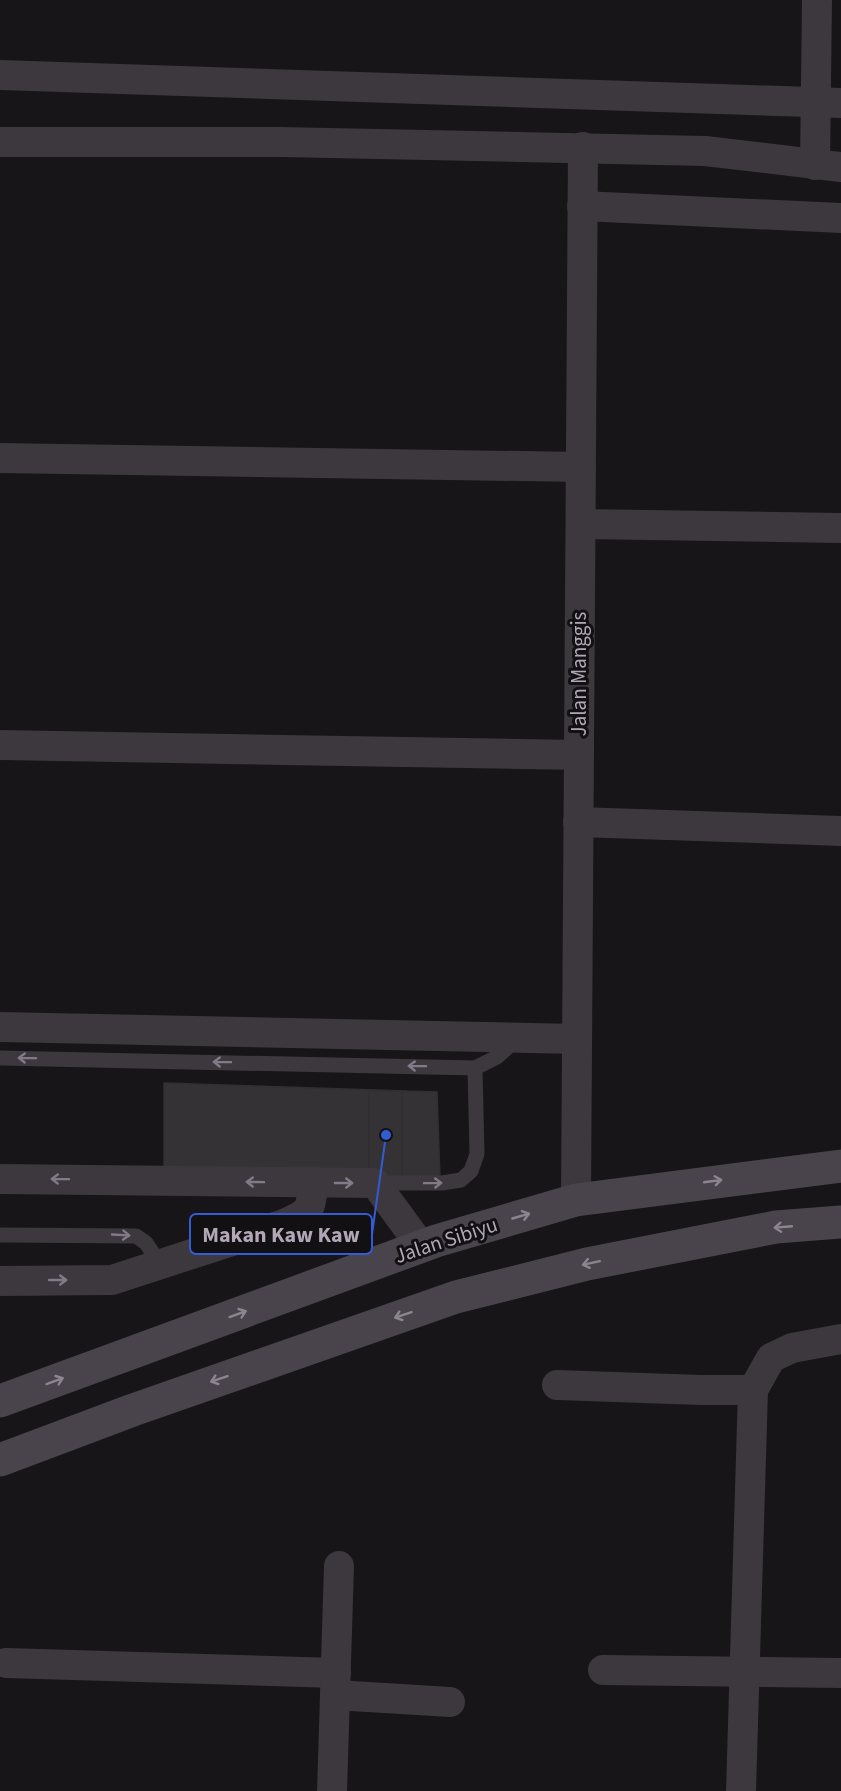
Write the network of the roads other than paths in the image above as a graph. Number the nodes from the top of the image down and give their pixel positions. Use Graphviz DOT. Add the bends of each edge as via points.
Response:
graph roads {
  1 [pos="817,0"];
  2 [pos="0,75"];
  3 [pos="828,102"];
  4 [pos="0,142"];
  5 [pos="583,147"];
  6 [pos="828,166"];
  7 [pos="582,206"];
  8 [pos="841,218"];
  9 [pos="0,458"];
  10 [pos="581,466"];
  11 [pos="581,524"];
  12 [pos="841,528"];
  13 [pos="0,745"];
  14 [pos="579,755"];
  15 [pos="578,822"];
  16 [pos="841,831"];
  17 [pos="0,1027"];
  18 [pos="518,1038"];
  19 [pos="577,1040"];
  20 [pos="0,1058"];
  21 [pos="475,1068"];
  22 [pos="841,1166"];
  23 [pos="0,1179"];
  24 [pos="313,1182"];
  25 [pos="375,1183"];
  26 [pos="576,1200"];
  27 [pos="841,1222"];
  28 [pos="0,1235"];
  29 [pos="421,1246"];
  30 [pos="160,1264"];
  31 [pos="0,1281"];
  32 [pos="841,1339"];
  33 [pos="557,1385"];
  34 [pos="753,1390"];
  35 [pos="0,1401"];
  36 [pos="0,1460"];
  37 [pos="339,1566"];
  38 [pos="6,1663"];
  39 [pos="603,1670"];
  40 [pos="745,1672"];
  41 [pos="841,1673"];
  42 [pos="335,1684"];
  43 [pos="450,1702"];
  44 [pos="332,1791"];
  45 [pos="741,1791"];
  1 -- 3 [label="street"];
  2 -- 3 [label="street"];
  3 -- 6 [label="street"];
  4 -- 5 [label="street"];
  5 -- 6 [label="street" via="705,151"];
  5 -- 7 [label="street, Jalan Manggis"];
  7 -- 8 [label="street"];
  7 -- 10 [label="street, Jalan Manggis"];
  9 -- 10 [label="street"];
  10 -- 11 [label="street, Jalan Manggis"];
  11 -- 12 [label="street"];
  11 -- 14 [label="street, Jalan Manggis"];
  13 -- 14 [label="street"];
  14 -- 15 [label="street, Jalan Manggis"];
  15 -- 16 [label="street"];
  15 -- 19 [label="street, Jalan Manggis"];
  17 -- 18 [label="street"];
  18 -- 19 [label="street"];
  18 -- 21 [label="lane" via="497,1057"];
  19 -- 26 [label="street, Jalan Manggis"];
  21 -- 20 [label="lane, one-way"];
  25 -- 21 [label="lane, one-way" via="442,1183 461,1180 471,1171 477,1154"];
  26 -- 22 [label="main road, Jalan Sibiyu, one-way"];
  24 -- 23 [label="street, one-way"];
  24 -- 25 [label="street, one-way"];
  24 -- 30 [label="street" via="311,1204 305,1214"];
  25 -- 29 [label="street"];
  29 -- 26 [label="main road, Jalan Sibiyu, one-way"];
  27 -- 36 [label="main road, one-way" via="754,1231 587,1264 456,1297"];
  28 -- 30 [label="lane, one-way" via="136,1236 146,1243"];
  35 -- 29 [label="main road, Jalan Sibiyu, one-way"];
  31 -- 30 [label="street, one-way" via="112,1280"];
  32 -- 34 [label="street" via="792,1347 771,1358"];
  33 -- 34 [label="street"];
  34 -- 40 [label="street"];
  37 -- 42 [label="street"];
  38 -- 42 [label="street"];
  39 -- 40 [label="street"];
  40 -- 41 [label="street"];
  40 -- 45 [label="street"];
  42 -- 43 [label="street"];
  42 -- 44 [label="street"];
}
